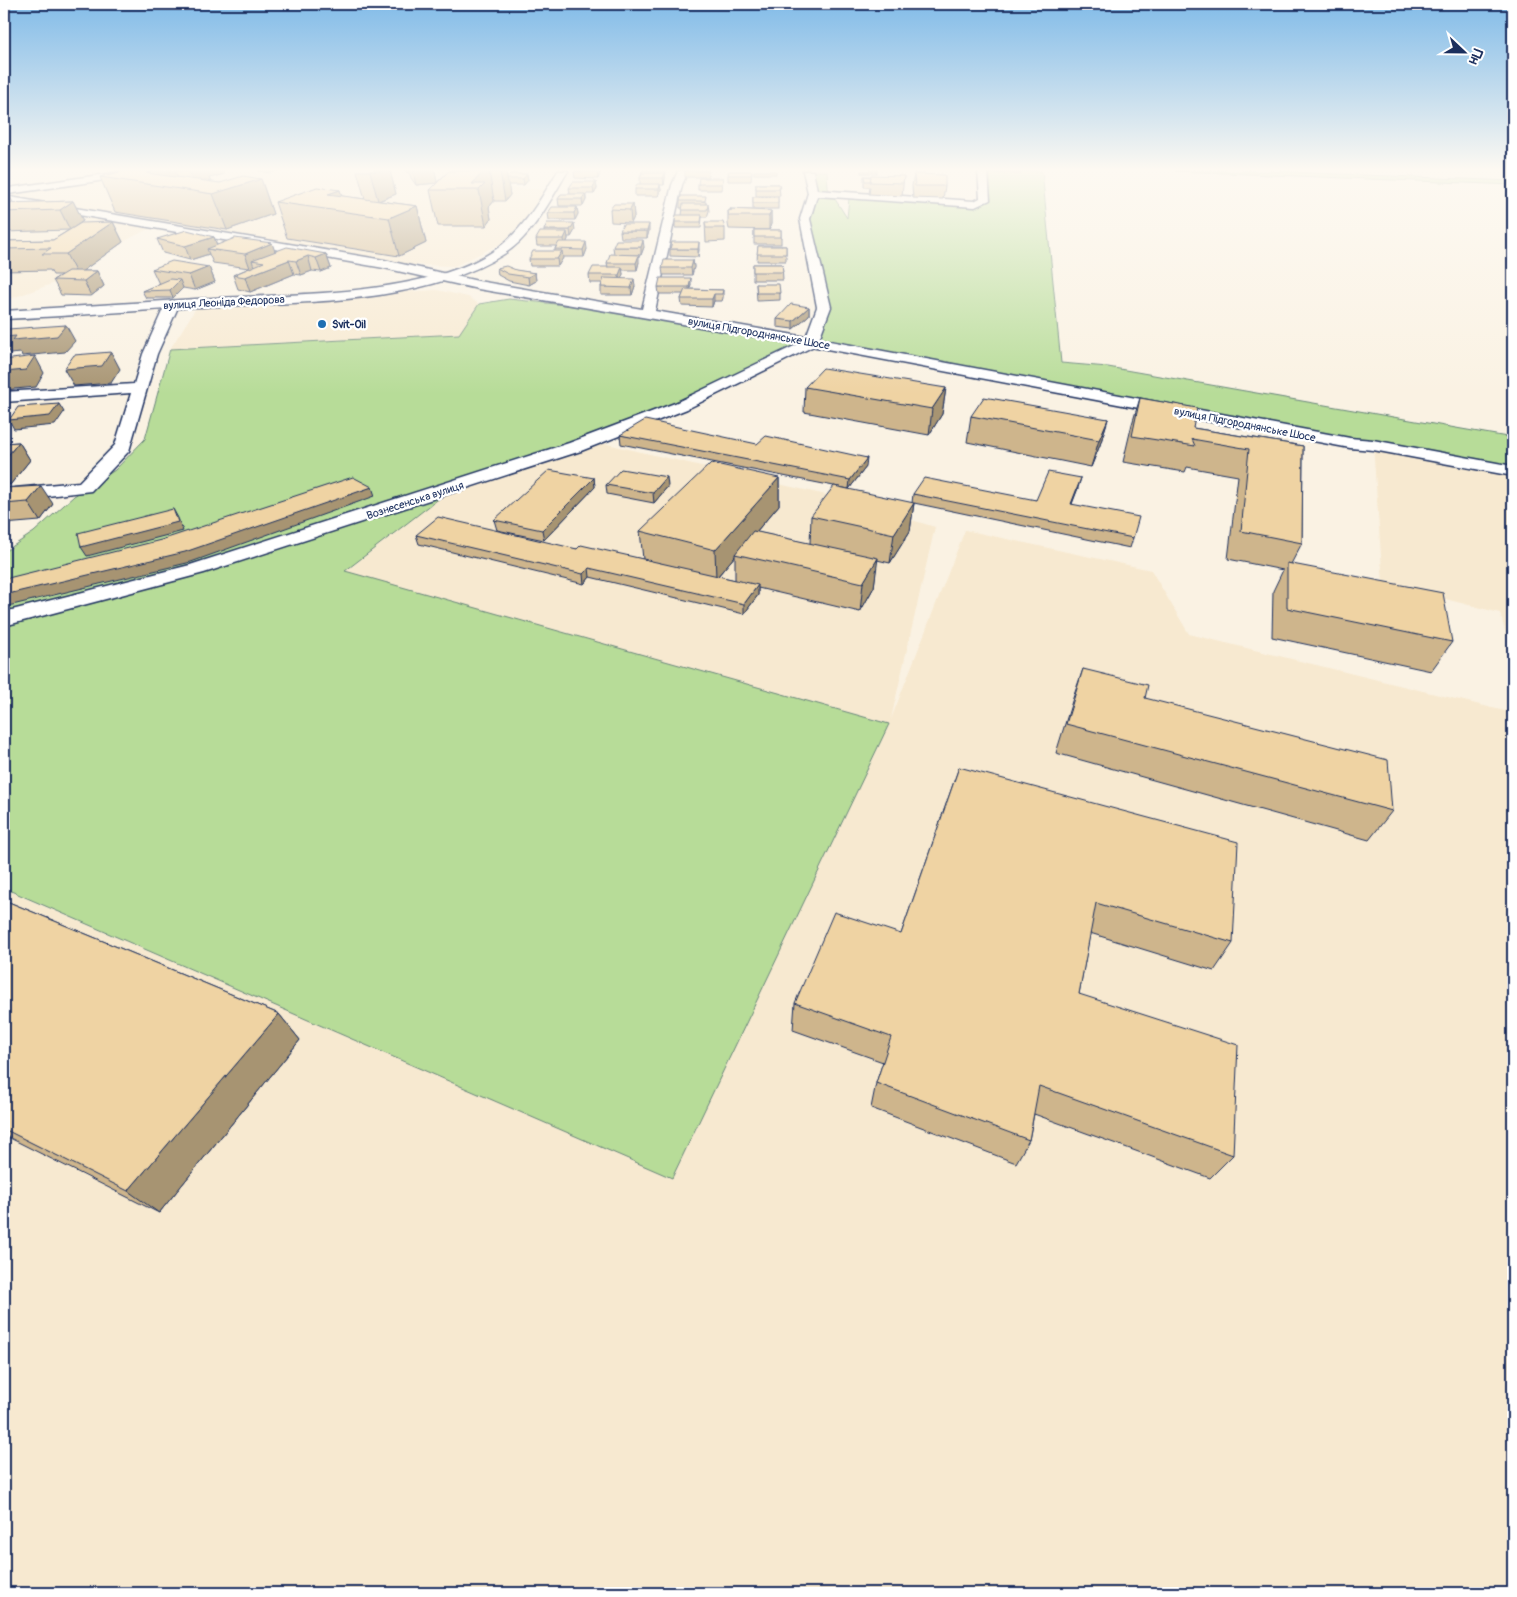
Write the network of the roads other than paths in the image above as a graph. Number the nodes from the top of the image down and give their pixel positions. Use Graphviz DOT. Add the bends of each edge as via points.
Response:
graph roads {
  1 [pos="284,246"];
  2 [pos="508,246"];
  3 [pos="663,246"];
  4 [pos="810,246"];
  5 [pos="443,276"];
  6 [pos="172,305"];
  7 [pos="648,314"];
  8 [pos="4,315"];
  9 [pos="811,342"];
  10 [pos="139,388"];
  11 [pos="4,397"];
  12 [pos="1513,471"];
  13 [pos="4,495"];
  14 [pos="4,619"];
  1 -- 5 [label="street, вулиця Підгороднянське Шосе"];
  2 -- 5 [label="street, вулиця Леоніда Федорова" via="474,266"];
  3 -- 7 [label="street"];
  4 -- 9 [label="street" via="824,307"];
  5 -- 6 [label="street, вулиця Леоніда Федорова" via="341,293"];
  5 -- 7 [label="street, вулиця Підгороднянське Шосе"];
  6 -- 8 [label="street, вулиця Леоніда Федорова"];
  6 -- 10 [label="street"];
  7 -- 9 [label="street, вулиця Підгороднянське Шосе"];
  9 -- 12 [label="street, вулиця Підгороднянське Шосе"];
  9 -- 14 [label="street, Вознесенська вулиця" via="681,406 575,448 197,569"];
  10 -- 11 [label="street"];
  10 -- 13 [label="street" via="123,447 84,487"];
}
